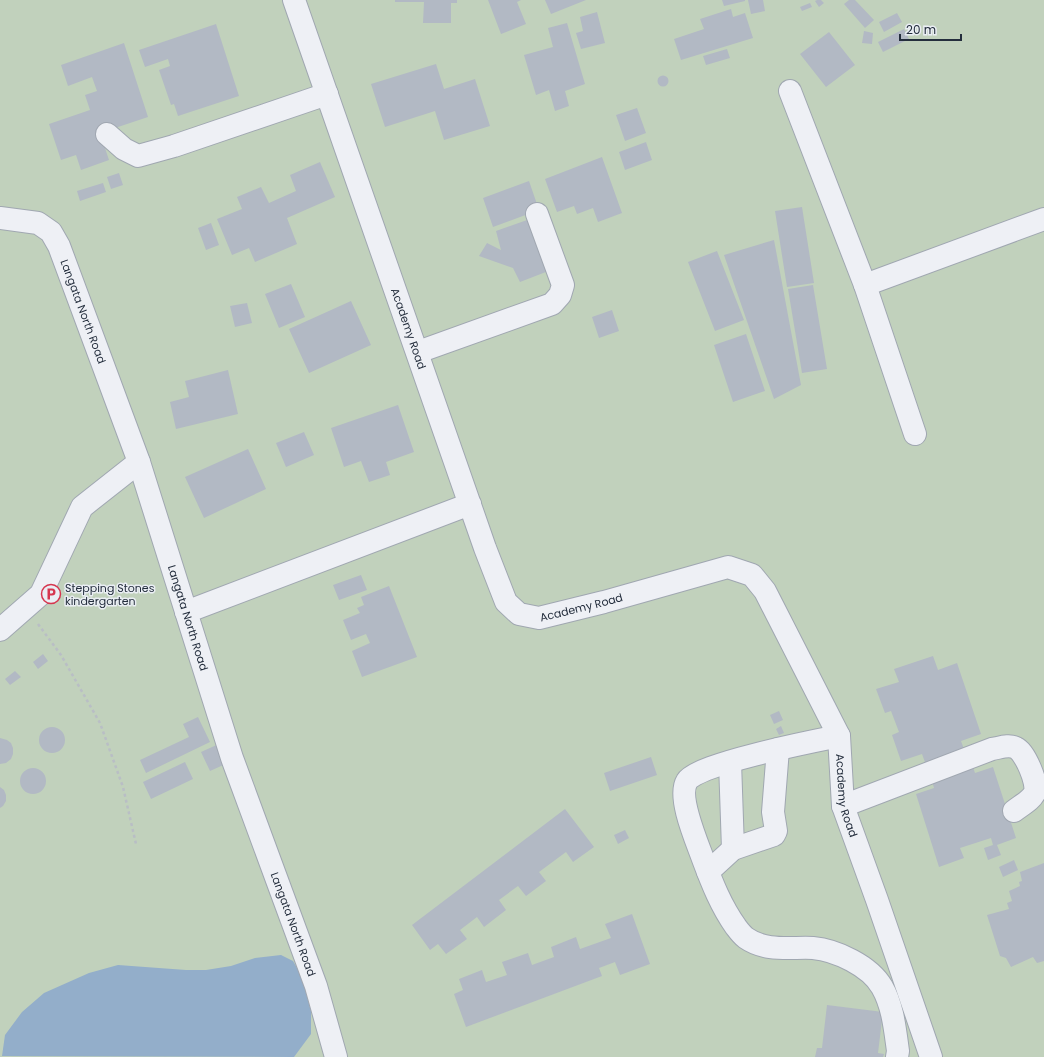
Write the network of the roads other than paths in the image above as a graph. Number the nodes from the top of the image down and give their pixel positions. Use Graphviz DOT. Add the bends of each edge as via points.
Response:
graph roads {
  1 [pos="294,0"];
  2 [pos="790,91"];
  3 [pos="327,94"];
  4 [pos="107,134"];
  5 [pos="537,214"];
  6 [pos="0,218"];
  7 [pos="1044,219"];
  8 [pos="865,285"];
  9 [pos="418,352"];
  10 [pos="914,434"];
  11 [pos="139,462"];
  12 [pos="470,504"];
  13 [pos="186,612"];
  14 [pos="0,630"];
  15 [pos="839,736"];
  16 [pos="778,749"];
  17 [pos="730,762"];
  18 [pos="844,806"];
  19 [pos="1014,811"];
  20 [pos="733,849"];
  21 [pos="708,872"];
  22 [pos="336,1057"];
  23 [pos="897,1057"];
  24 [pos="931,1057"];
  1 -- 3 [label="street, Academy Road"];
  2 -- 8 [label="street"];
  3 -- 4 [label="street" via="138,156 124,149"];
  3 -- 9 [label="street, Academy Road"];
  5 -- 9 [label="street" via="563,285 560,295 552,304"];
  6 -- 11 [label="street, Langata North Road" via="38,223 51,232"];
  7 -- 8 [label="street"];
  8 -- 10 [label="street"];
  9 -- 12 [label="street, Academy Road"];
  11 -- 13 [label="street, Langata North Road"];
  11 -- 14 [label="street" via="82,507 41,594"];
  12 -- 13 [label="street"];
  12 -- 15 [label="street, Academy Road" via="506,602 519,614 539,618 728,567 752,575 765,591"];
  13 -- 22 [label="street, Langata North Road" via="232,758 316,986"];
  15 -- 16 [label="street"];
  15 -- 18 [label="street, Academy Road"];
  16 -- 17 [label="street"];
  16 -- 20 [label="street" via="773,812 776,831 770,837"];
  17 -- 20 [label="street"];
  17 -- 21 [label="street" via="697,773 687,781 684,790 684,805"];
  18 -- 19 [label="street" via="992,748 1012,746 1023,754 1035,783 1035,792"];
  18 -- 24 [label="street, Academy Road"];
  20 -- 21 [label="street"];
  21 -- 23 [label="street" via="731,919 744,937 755,944 778,949 814,948 834,952 857,963 870,973 881,986 892,1014"];
}
